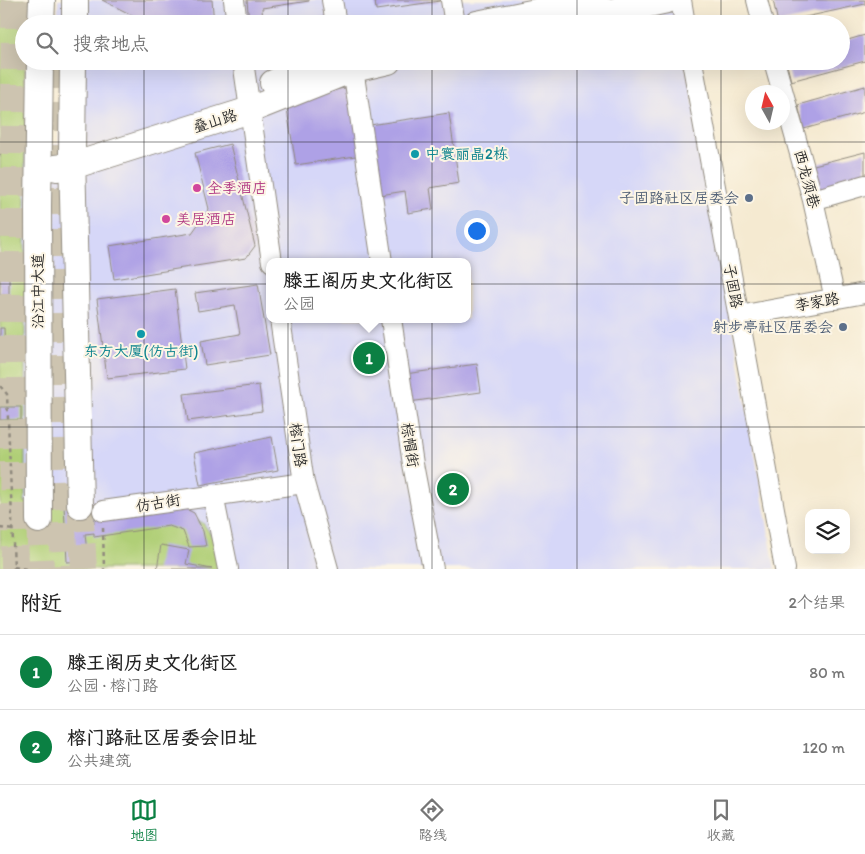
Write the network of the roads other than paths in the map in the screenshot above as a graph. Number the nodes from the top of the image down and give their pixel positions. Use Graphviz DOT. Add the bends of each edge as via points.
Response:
graph roads {
  1 [pos="42,0"];
  2 [pos="75,0"];
  3 [pos="234,0"];
  4 [pos="332,0"];
  5 [pos="450,0"];
  6 [pos="595,0"];
  7 [pos="667,0"];
  8 [pos="680,0"];
  9 [pos="757,0"];
  10 [pos="41,15"];
  11 [pos="75,15"];
  12 [pos="236,15"];
  13 [pos="334,15"];
  14 [pos="453,15"];
  15 [pos="521,15"];
  16 [pos="596,15"];
  17 [pos="683,15"];
  18 [pos="761,15"];
  19 [pos="40,70"];
  20 [pos="74,70"];
  21 [pos="244,70"];
  22 [pos="306,70"];
  23 [pos="350,70"];
  24 [pos="353,70"];
  25 [pos="694,70"];
  26 [pos="777,70"];
  27 [pos="249,102"];
  28 [pos="72,159"];
  29 [pos="38,163"];
  30 [pos="865,185"];
  31 [pos="814,200"];
  32 [pos="271,258"];
  33 [pos="381,258"];
  34 [pos="865,293"];
  35 [pos="835,298"];
  36 [pos="739,316"];
  37 [pos="281,323"];
  38 [pos="392,323"];
  39 [pos="304,483"];
  40 [pos="213,495"];
  41 [pos="92,508"];
  42 [pos="39,520"];
  43 [pos="228,569"];
  44 [pos="328,569"];
  45 [pos="434,569"];
  46 [pos="785,569"];
  1 -- 10 [label="main road"];
  2 -- 11 [label="main road"];
  3 -- 12 [label="street"];
  4 -- 13 [label="street"];
  5 -- 14 [label="street"];
  6 -- 15 [label="main road"];
  7 -- 16 [label="main road"];
  8 -- 17 [label="street"];
  9 -- 18 [label="street"];
  19 -- 29 [label="main road, 沿江中大道"];
  20 -- 28 [label="main road"];
  21 -- 27 [label="street"];
  22 -- 27 [label="main road, 叠山路"];
  23 -- 27 [label="main road, 叠山路"];
  24 -- 33 [label="street"];
  25 -- 36 [label="street, 子固路"];
  26 -- 31 [label="street, 西龙须巷"];
  27 -- 28 [label="main road, 叠山路"];
  27 -- 32 [label="street"];
  28 -- 29 [label="main road, 叠山路"];
  28 -- 41 [label="main road"];
  29 -- 42 [label="main road, 沿江中大道"];
  30 -- 31 [label="street"];
  31 -- 35 [label="street, 西龙须巷"];
  34 -- 35 [label="street, 李家路"];
  35 -- 36 [label="street, 李家路"];
  36 -- 46 [label="street, 子固路"];
  37 -- 39 [label="street, 榕门路"];
  38 -- 45 [label="street, 棕帽街" via="413,464"];
  39 -- 40 [label="street, 仿古街"];
  39 -- 44 [label="street, 榕门路"];
  40 -- 41 [label="street, 仿古街"];
  40 -- 43 [label="street"];
}
